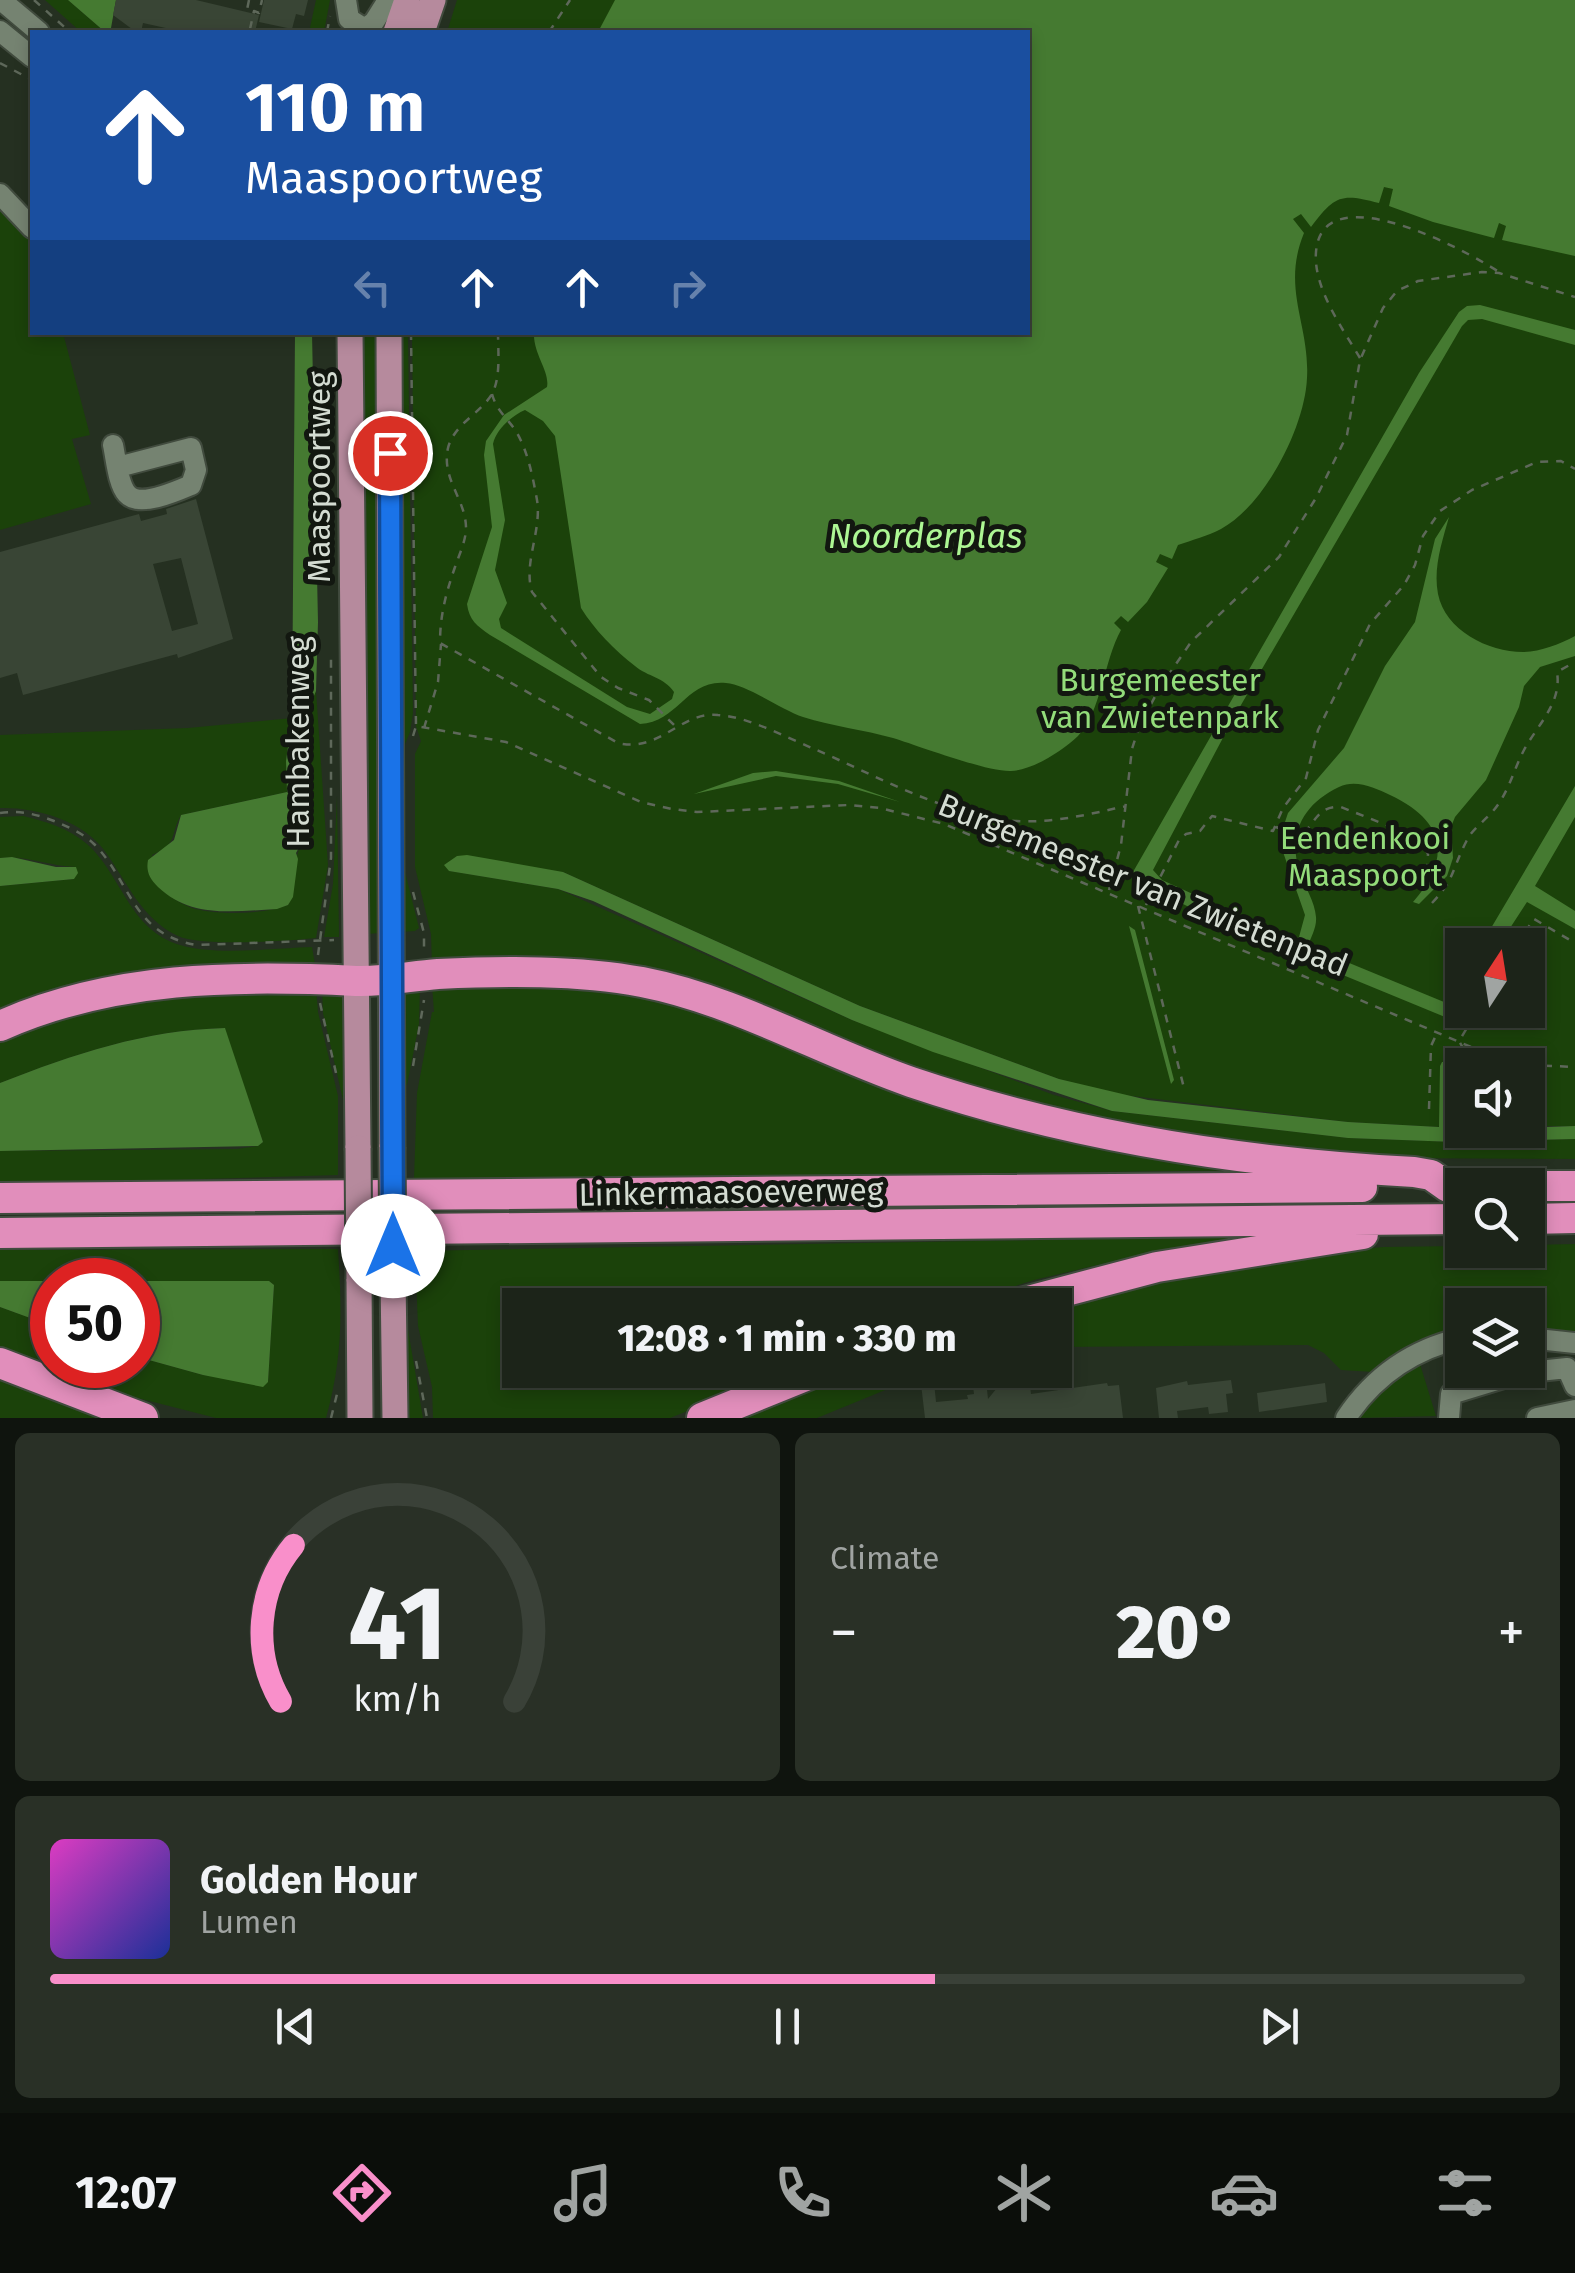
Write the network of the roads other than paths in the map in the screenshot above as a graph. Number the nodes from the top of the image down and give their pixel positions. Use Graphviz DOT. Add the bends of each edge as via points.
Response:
graph roads {
  1 [pos="1,0"];
  2 [pos="346,0"];
  3 [pos="388,0"];
  4 [pos="407,0"];
  5 [pos="434,0"];
  6 [pos="37,30"];
  7 [pos="397,30"];
  8 [pos="423,30"];
  9 [pos="0,31"];
  10 [pos="30,55"];
  11 [pos="0,194"];
  12 [pos="30,226"];
  13 [pos="350,335"];
  14 [pos="389,335"];
  15 [pos="150,436"];
  16 [pos="113,446"];
  17 [pos="156,457"];
  18 [pos="118,467"];
  19 [pos="356,981"];
  20 [pos="391,981"];
  21 [pos="0,1026"];
  22 [pos="1445,1182"];
  23 [pos="1545,1186"];
  24 [pos="1575,1186"];
  25 [pos="1445,1187"];
  26 [pos="0,1198"];
  27 [pos="1575,1218"];
  28 [pos="1545,1219"];
  29 [pos="1445,1220"];
  30 [pos="1445,1221"];
  31 [pos="0,1233"];
  32 [pos="1072,1290"];
  33 [pos="1545,1340"];
  34 [pos="1445,1343"];
  35 [pos="1575,1344"];
  36 [pos="0,1363"];
  37 [pos="1575,1386"];
  38 [pos="776,1388"];
  39 [pos="1575,1410"];
  40 [pos="143,1418"];
  41 [pos="360,1418"];
  42 [pos="394,1418"];
  43 [pos="702,1418"];
  44 [pos="1346,1418"];
  45 [pos="1449,1418"];
  46 [pos="1536,1418"];
  1 -- 6 [label="street"];
  2 -- 3 [label="street" via="349,19 364,29"];
  4 -- 7 [label="main road"];
  5 -- 8 [label="main road"];
  9 -- 10 [label="street"];
  11 -- 12 [label="street"];
  13 -- 19 [label="main road, Maaspoortweg"];
  14 -- 20 [label="main road"];
  15 -- 17 [label="street"];
  16 -- 18 [label="street"];
  17 -- 18 [label="street"];
  17 -- 18 [label="street" via="191,448 195,479 143,500 125,492"];
  19 -- 20 [label="highway"];
  19 -- 21 [label="highway" via="138,986 80,997"];
  19 -- 41 [label="main road, bridge"];
  20 -- 22 [label="highway" via="564,974 641,982 688,993 909,1081 1037,1120 1168,1148 1414,1172"];
  20 -- 42 [label="main road, bridge"];
  23 -- 24 [label="highway"];
  25 -- 26 [label="highway, Linkermaasoeverweg"];
  27 -- 28 [label="highway"];
  29 -- 31 [label="highway, Linkermaasoeverweg"];
  30 -- 32 [label="highway" via="1157,1268"];
  33 -- 35 [label="street"];
  34 -- 44 [label="street" via="1395,1367"];
  36 -- 40 [label="highway"];
  37 -- 45 [label="street" via="1566,1368 1520,1373 1451,1394"];
  38 -- 43 [label="highway"];
  39 -- 46 [label="street"];
}
